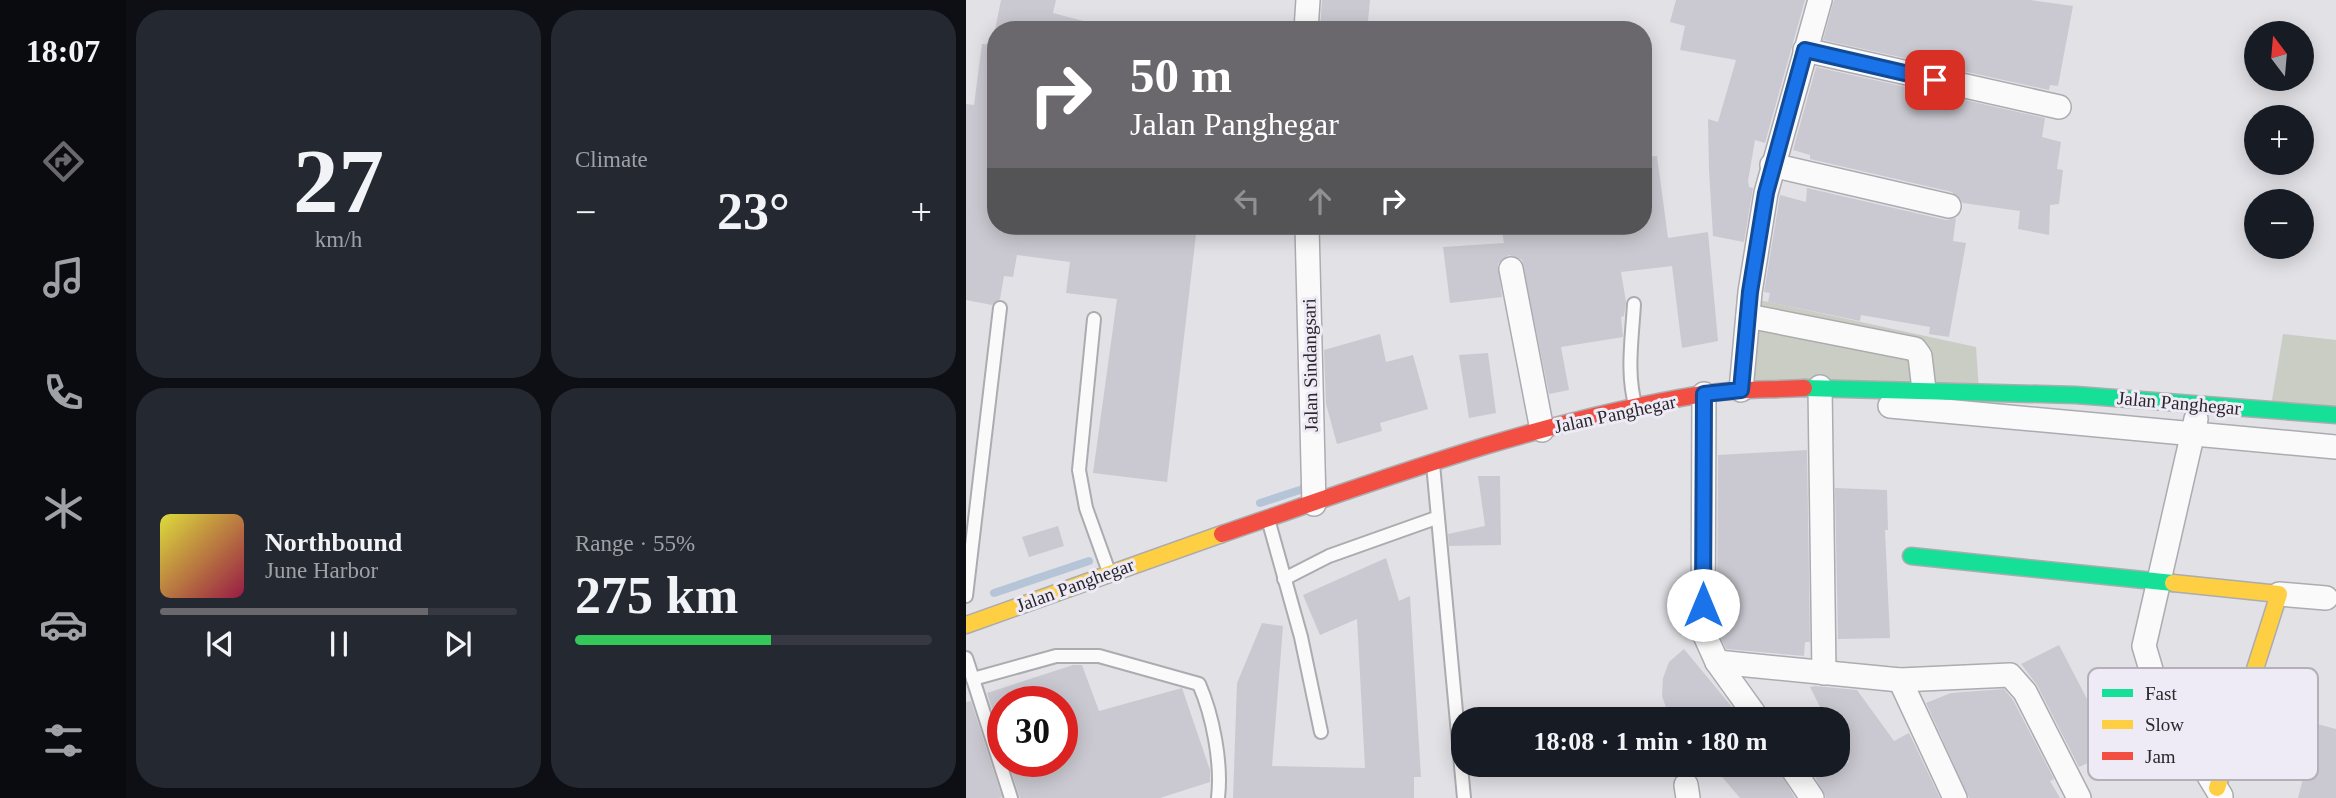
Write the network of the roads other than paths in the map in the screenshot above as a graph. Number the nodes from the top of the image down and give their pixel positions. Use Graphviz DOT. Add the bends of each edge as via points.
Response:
graph roads {
  1 [pos="1308,0"];
  2 [pos="1819,0"];
  3 [pos="1307,21"];
  4 [pos="1805,50"];
  5 [pos="2059,107"];
  6 [pos="1772,164"];
  7 [pos="1949,206"];
  8 [pos="1307,235"];
  9 [pos="1511,269"];
  10 [pos="1634,304"];
  11 [pos="1000,308"];
  12 [pos="1748,316"];
  13 [pos="1094,319"];
  14 [pos="1820,387"];
  15 [pos="1741,390"];
  16 [pos="1924,390"];
  17 [pos="1704,394"];
  18 [pos="1890,406"];
  19 [pos="2199,406"];
  20 [pos="1637,409"];
  21 [pos="2336,415"];
  22 [pos="1542,430"];
  23 [pos="2192,434"];
  24 [pos="2336,447"];
  25 [pos="1433,462"];
  26 [pos="1314,504"];
  27 [pos="1436,518"];
  28 [pos="1268,519"];
  29 [pos="1911,556"];
  30 [pos="1109,572"];
  31 [pos="1284,579"];
  32 [pos="2156,582"];
  33 [pos="2279,594"];
  34 [pos="966,596"];
  35 [pos="2326,598"];
  36 [pos="966,625"];
  37 [pos="966,658"];
  38 [pos="1717,662"];
  39 [pos="2150,668"];
  40 [pos="2257,668"];
  41 [pos="1824,673"];
  42 [pos="973,679"];
  43 [pos="1900,680"];
  44 [pos="1749,707"];
  45 [pos="1321,732"];
  46 [pos="1798,777"];
  47 [pos="1011,798"];
  48 [pos="1218,798"];
  49 [pos="1464,798"];
  50 [pos="1812,798"];
  51 [pos="1955,798"];
  52 [pos="2079,798"];
  1 -- 3 [label="street"];
  2 -- 4 [label="street"];
  4 -- 5 [label="street"];
  4 -- 6 [label="street"];
  6 -- 7 [label="street"];
  6 -- 12 [label="street"];
  8 -- 26 [label="street, Jalan Sindangsari"];
  9 -- 22 [label="street"];
  10 -- 20 [label="lane" via="1630,367"];
  11 -- 34 [label="lane"];
  12 -- 15 [label="street"];
  12 -- 16 [label="street" via="1915,349 1920,355"];
  13 -- 30 [label="lane" via="1079,470 1086,508"];
  14 -- 15 [label="street, Jalan Panghegar"];
  14 -- 16 [label="street, Jalan Panghegar"];
  14 -- 41 [label="street"];
  15 -- 17 [label="street, Jalan Panghegar"];
  16 -- 19 [label="street, Jalan Panghegar" via="2076,395"];
  17 -- 20 [label="street, Jalan Panghegar"];
  17 -- 38 [label="street" via="1703,632"];
  18 -- 23 [label="street"];
  19 -- 21 [label="street, Jalan Panghegar"];
  19 -- 23 [label="street"];
  20 -- 22 [label="street, Jalan Panghegar"];
  22 -- 25 [label="street, Jalan Panghegar"];
  23 -- 24 [label="street"];
  23 -- 32 [label="street"];
  25 -- 26 [label="street, Jalan Panghegar"];
  25 -- 27 [label="lane"];
  26 -- 28 [label="street, Jalan Panghegar"];
  27 -- 31 [label="lane" via="1329,556"];
  27 -- 49 [label="lane"];
  28 -- 30 [label="street, Jalan Panghegar"];
  28 -- 31 [label="lane"];
  29 -- 32 [label="street"];
  30 -- 36 [label="street, Jalan Panghegar"];
  31 -- 45 [label="lane"];
  32 -- 33 [label="street"];
  32 -- 39 [label="street" via="2144,646"];
  33 -- 35 [label="street"];
  33 -- 40 [label="street"];
  37 -- 42 [label="lane"];
  38 -- 41 [label="street"];
  38 -- 44 [label="street"];
  41 -- 43 [label="street"];
  42 -- 47 [label="lane"];
  42 -- 48 [label="lane" via="1056,656 1099,656 1199,684 1217,758"];
  43 -- 51 [label="street"];
  43 -- 52 [label="street" via="2010,675 2020,682"];
  46 -- 50 [label="street"];
}
